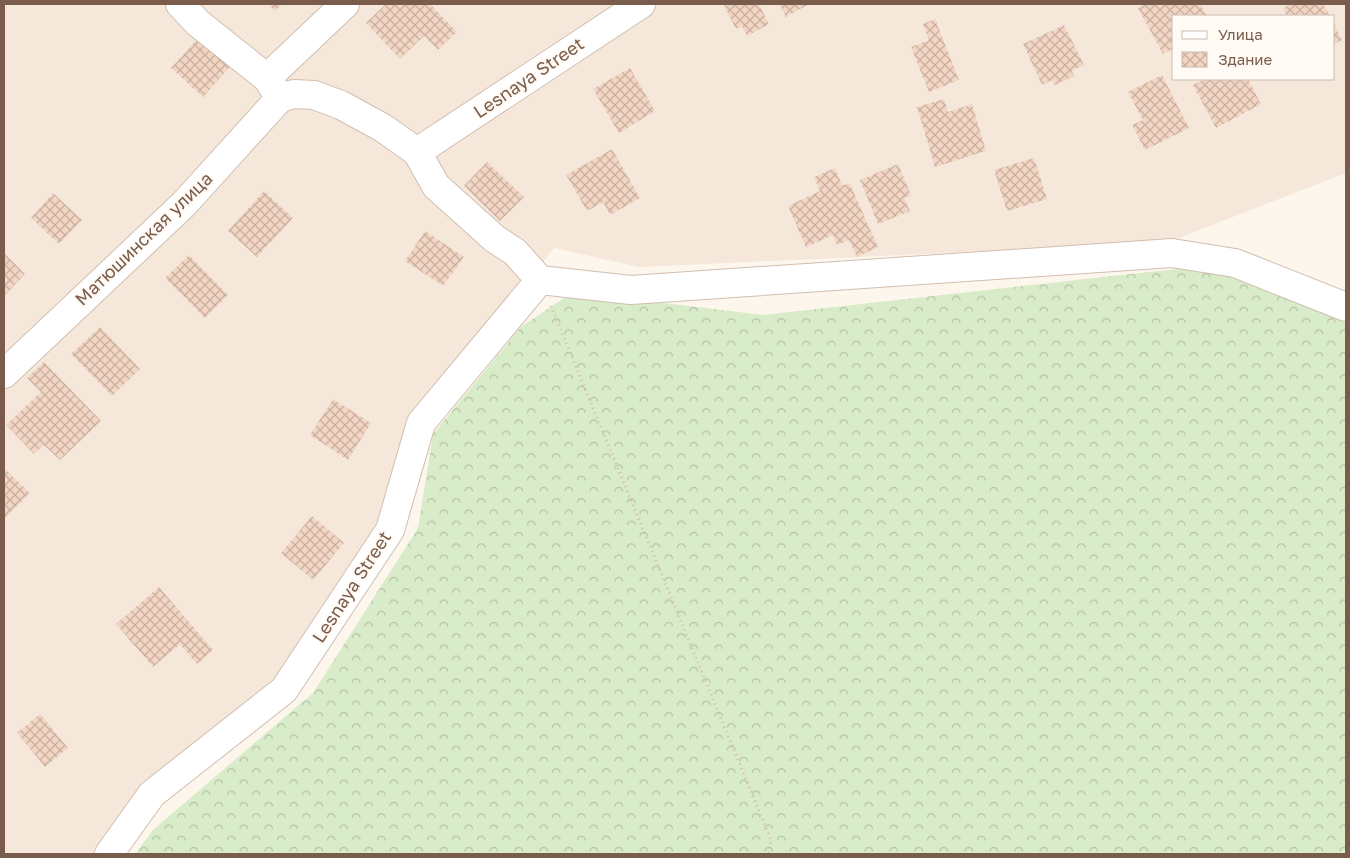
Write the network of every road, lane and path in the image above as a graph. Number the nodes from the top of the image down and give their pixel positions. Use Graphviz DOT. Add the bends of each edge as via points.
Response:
graph roads {
  1 [pos="180,4"];
  2 [pos="345,4"];
  3 [pos="641,4"];
  4 [pos="274,88"];
  5 [pos="417,152"];
  6 [pos="540,280"];
  7 [pos="1346,307"];
  8 [pos="4,374"];
  9 [pos="109,854"];
  10 [pos="769,854"];
  1 -- 4 [label="street"];
  2 -- 4 [label="street, Матюшинская улица"];
  3 -- 5 [label="street, Lesnaya Street"];
  4 -- 5 [label="street" via="314,95 341,105 383,128"];
  4 -- 8 [label="street, Матюшинская улица" via="184,204"];
  5 -- 6 [label="street" via="436,186 495,239 515,252"];
  6 -- 7 [label="street" via="631,290 1172,253 1235,262"];
  6 -- 9 [label="street, Lesnaya Street" via="420,423 390,530 284,690 152,794"];
  6 -- 10 [label="path" via="771,840"];
}
